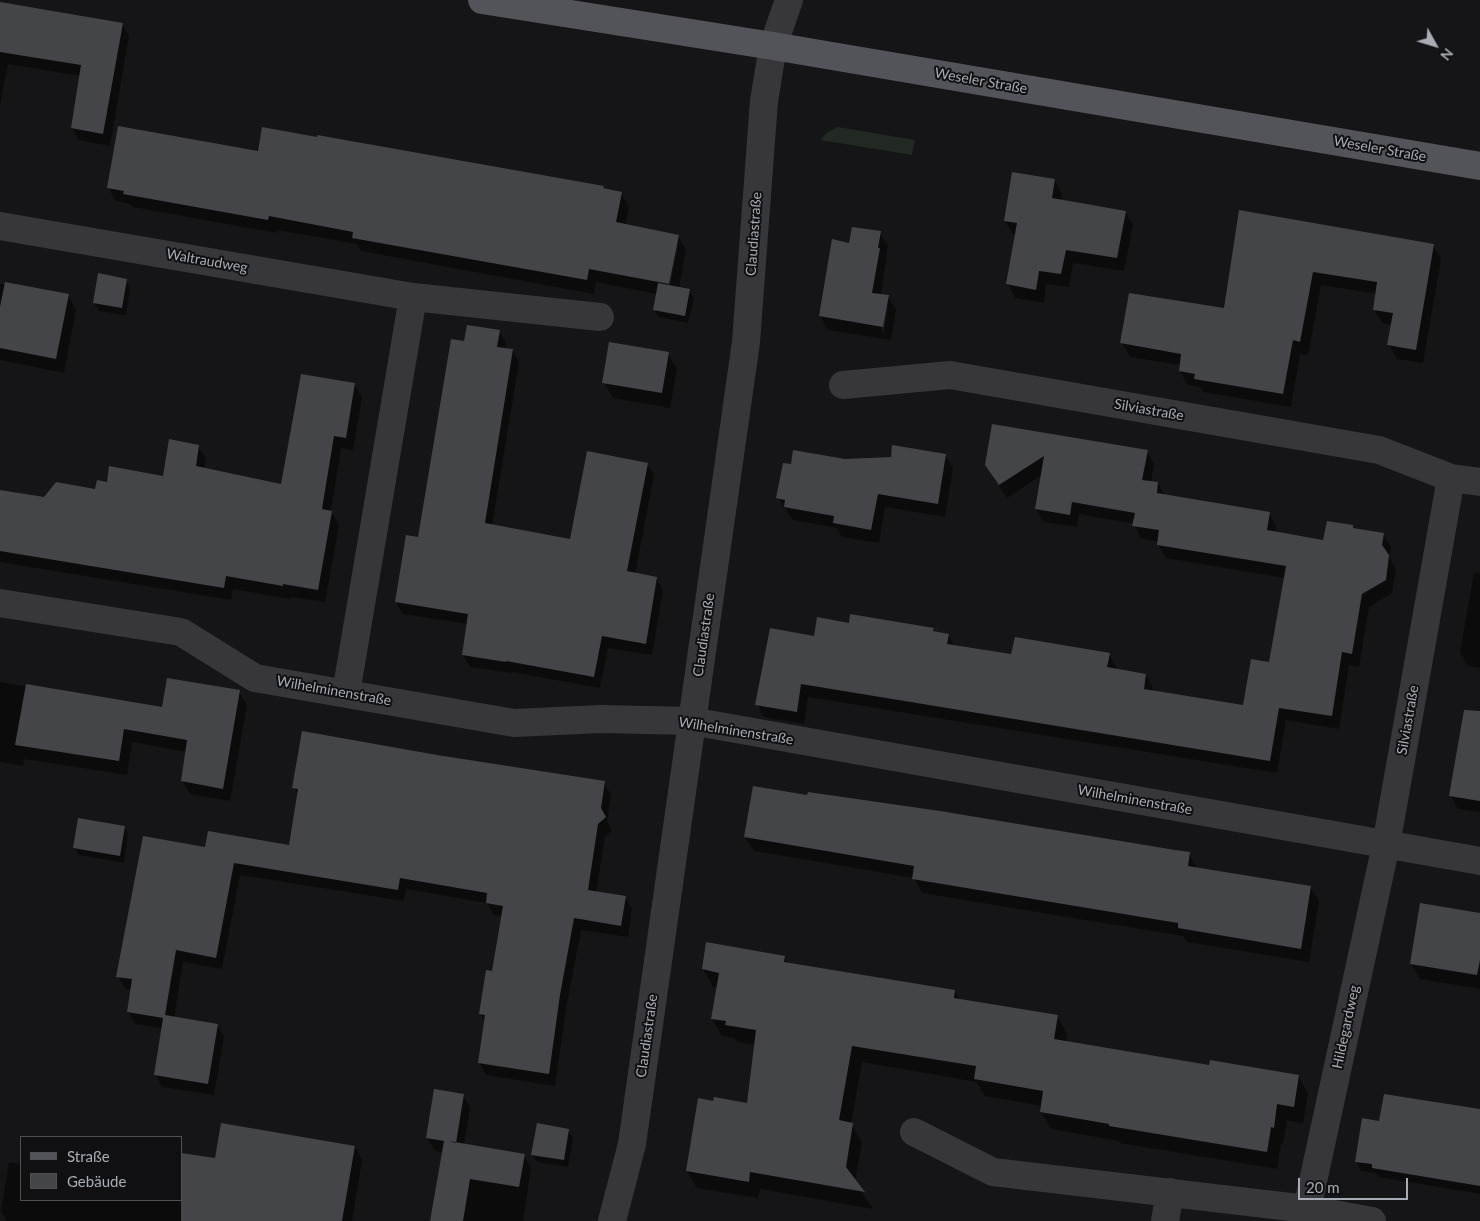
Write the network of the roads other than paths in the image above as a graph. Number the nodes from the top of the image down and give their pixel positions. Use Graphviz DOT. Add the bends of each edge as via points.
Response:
graph roads {
  1 [pos="482,0"];
  2 [pos="789,0"];
  3 [pos="773,46"];
  4 [pos="1480,166"];
  5 [pos="0,226"];
  6 [pos="413,296"];
  7 [pos="600,318"];
  8 [pos="843,385"];
  9 [pos="1451,478"];
  10 [pos="1480,482"];
  11 [pos="0,603"];
  12 [pos="346,693"];
  13 [pos="691,722"];
  14 [pos="1386,844"];
  15 [pos="1480,861"];
  16 [pos="914,1132"];
  17 [pos="1170,1192"];
  18 [pos="1307,1209"];
  19 [pos="612,1221"];
  20 [pos="1165,1221"];
  21 [pos="1372,1221"];
  1 -- 3 [label="main road, Weseler Straße"];
  2 -- 3 [label="street, Claudiastraße"];
  3 -- 4 [label="main road, Weseler Straße"];
  3 -- 13 [label="street, Claudiastraße" via="764,101 746,342"];
  5 -- 6 [label="street, Waltraudweg"];
  6 -- 7 [label="street, Waltraudweg"];
  6 -- 12 [label="street"];
  8 -- 9 [label="street, Silviastraße" via="950,375 1379,450"];
  9 -- 10 [label="street, Silviastraße"];
  9 -- 14 [label="street, Silviastraße"];
  11 -- 12 [label="street, Wilhelminenstraße" via="181,632 255,678"];
  12 -- 13 [label="street, Wilhelminenstraße" via="514,723 601,719"];
  13 -- 14 [label="street, Wilhelminenstraße"];
  13 -- 19 [label="street, Claudiastraße" via="632,1144"];
  14 -- 15 [label="street, Wilhelminenstraße"];
  14 -- 18 [label="street, Hildegardweg"];
  16 -- 17 [label="street" via="993,1172"];
  17 -- 18 [label="street"];
  17 -- 20 [label="street"];
  18 -- 21 [label="street"];
}
